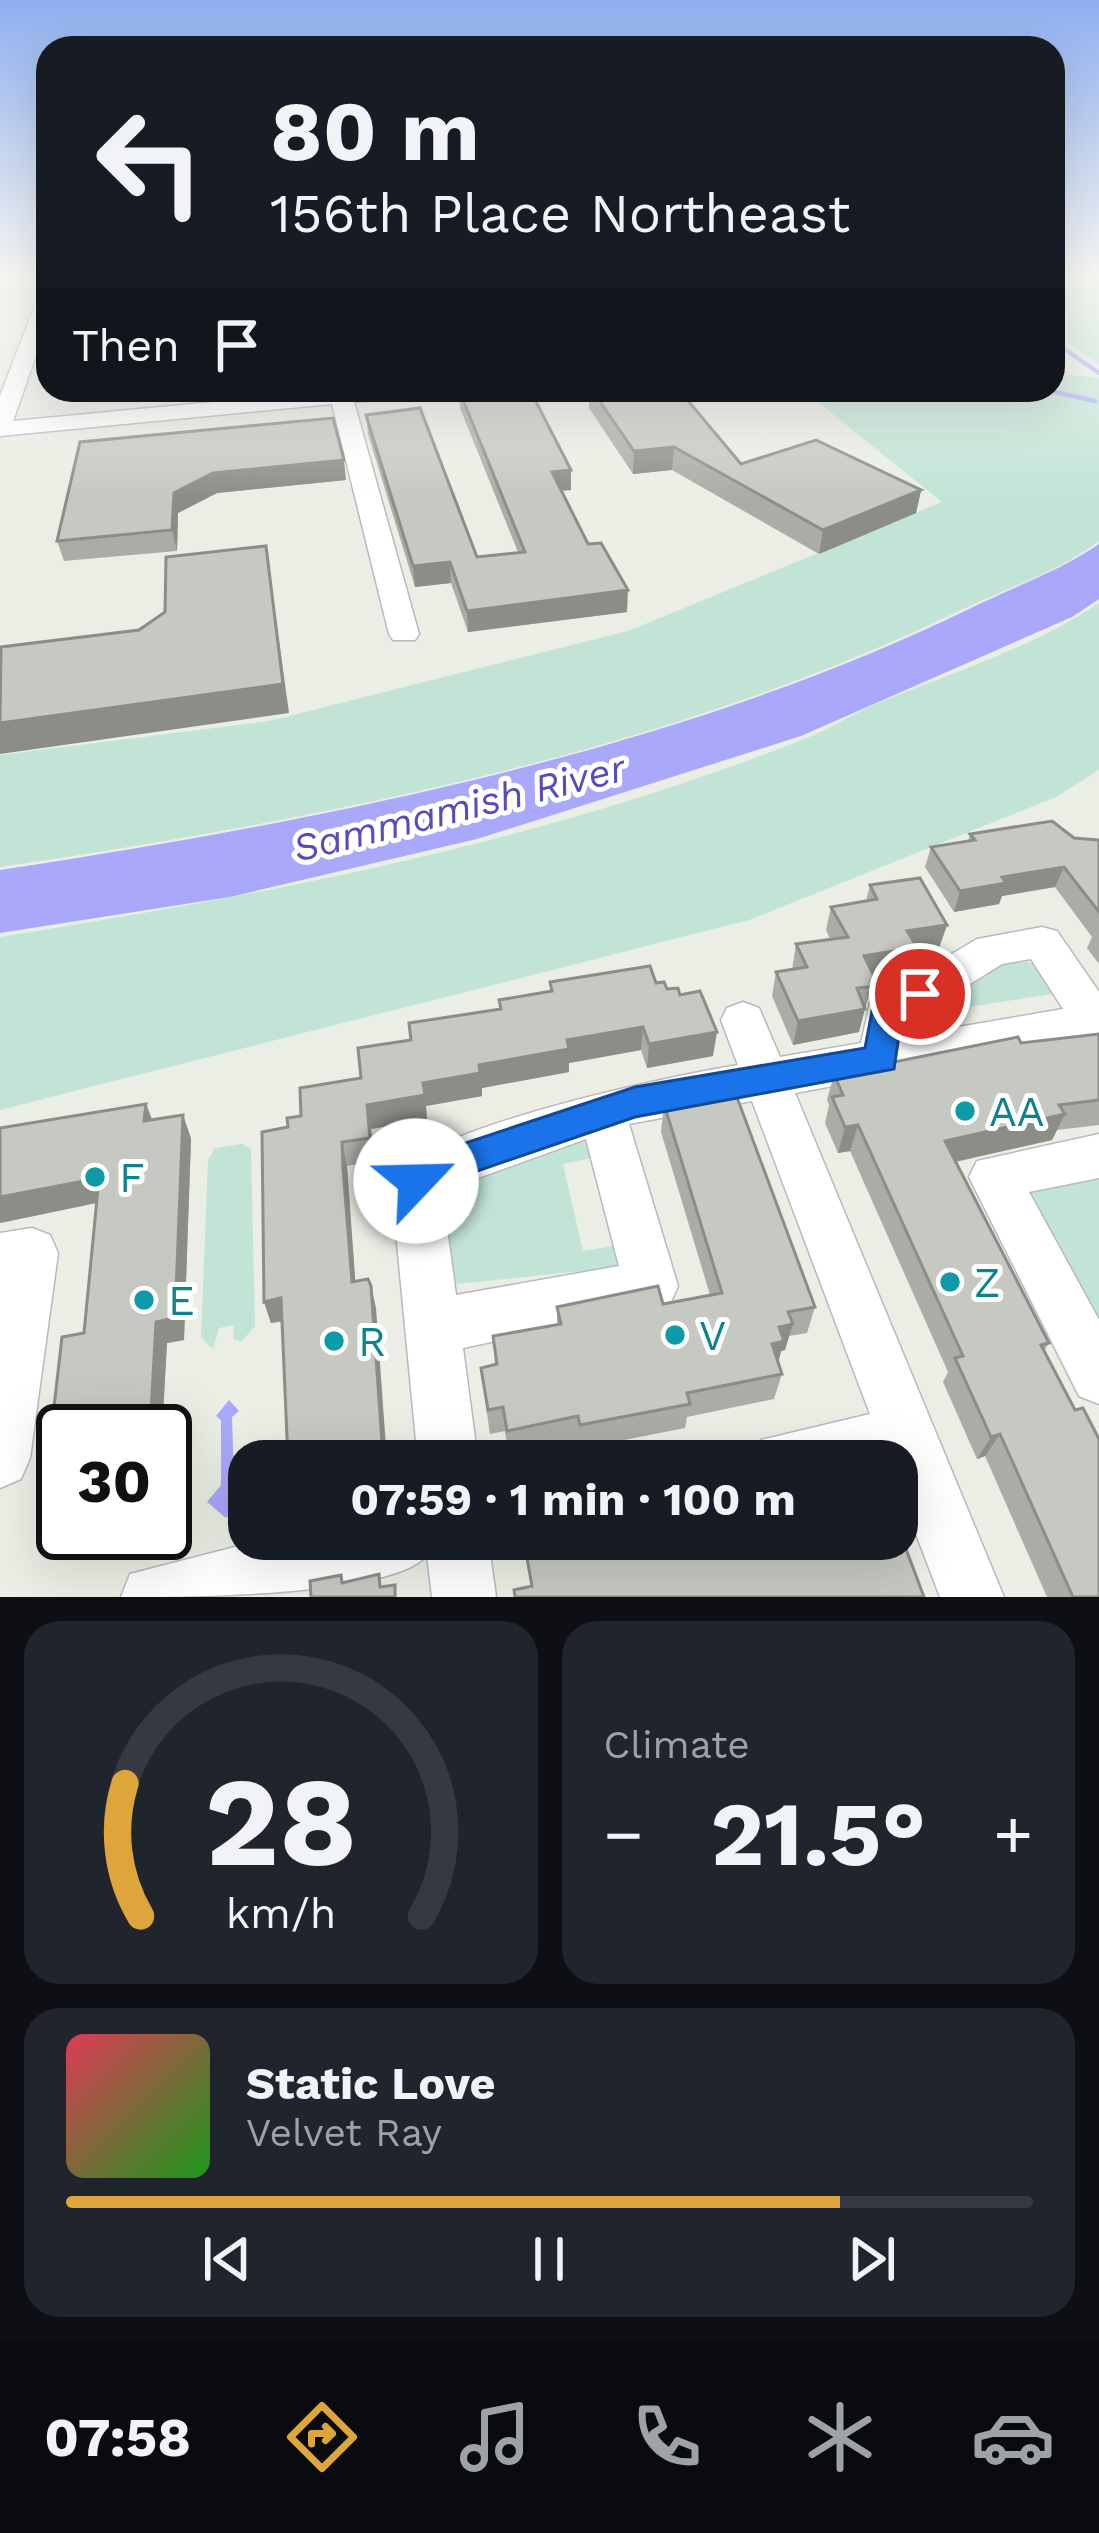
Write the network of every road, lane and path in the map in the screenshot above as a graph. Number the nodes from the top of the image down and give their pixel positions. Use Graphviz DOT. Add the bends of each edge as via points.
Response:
graph roads {
  1 [pos="28,350"];
  2 [pos="277,402"];
  3 [pos="343,402"];
  4 [pos="0,428"];
  5 [pos="404,634"];
  6 [pos="743,1020"];
  7 [pos="1097,1023"];
  8 [pos="882,1059"];
  9 [pos="765,1076"];
  10 [pos="602,1111"];
  11 [pos="1099,1156"];
  12 [pos="16,1256"];
  13 [pos="432,1328"];
  14 [pos="1099,1376"];
  15 [pos="906,1436"];
  16 [pos="445,1440"];
  17 [pos="886,1440"];
  18 [pos="0,1458"];
  19 [pos="329,1560"];
  20 [pos="460,1560"];
  21 [pos="228,1588"];
  22 [pos="153,1597"];
  23 [pos="464,1597"];
  24 [pos="972,1597"];
  1 -- 4 [label="street"];
  2 -- 4 [label="street"];
  3 -- 5 [label="street"];
  6 -- 9 [label="street"];
  7 -- 8 [label="street"];
  7 -- 8 [label="street" via="1042,942 992,950 885,1015"];
  8 -- 9 [label="street"];
  9 -- 10 [label="street"];
  9 -- 15 [label="street"];
  10 -- 13 [label="street" via="416,1181"];
  10 -- 13 [label="street" via="651,1286"];
  11 -- 14 [label="street" via="994,1177"];
  12 -- 18 [label="street"];
  13 -- 16 [label="street"];
  15 -- 17 [label="street"];
  15 -- 24 [label="street"];
  19 -- 21 [label="street"];
  20 -- 23 [label="street"];
  21 -- 22 [label="street"];
}
